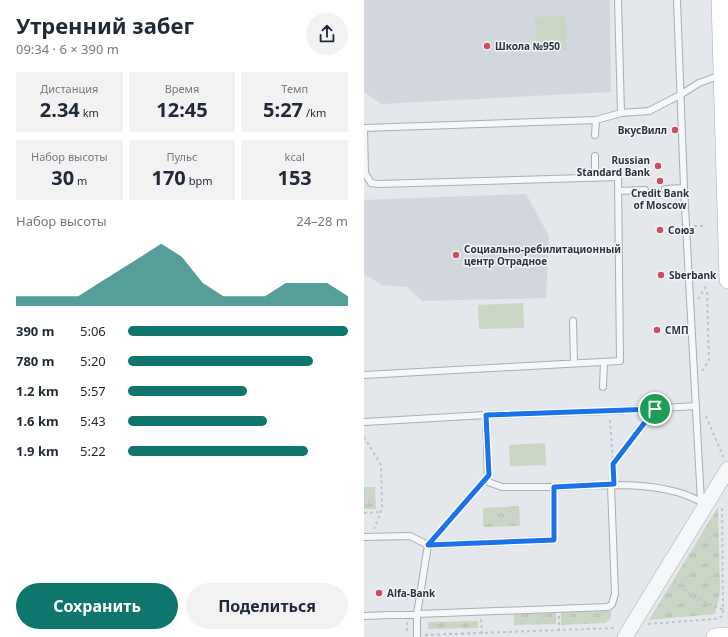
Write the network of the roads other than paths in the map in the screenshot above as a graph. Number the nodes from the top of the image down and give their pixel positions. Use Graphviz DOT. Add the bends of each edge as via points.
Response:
graph roads {
  1 [pos="618,0"];
  2 [pos="676,0"];
  3 [pos="720,0"];
  4 [pos="722,74"];
  5 [pos="680,95"];
  6 [pos="621,113"];
  7 [pos="596,120"];
  8 [pos="364,128"];
  9 [pos="595,135"];
  10 [pos="595,156"];
  11 [pos="595,178"];
  12 [pos="684,188"];
  13 [pos="665,189"];
  14 [pos="645,190"];
  15 [pos="618,191"];
  16 [pos="728,280"];
  17 [pos="573,321"];
  18 [pos="574,362"];
  19 [pos="604,362"];
  20 [pos="364,375"];
  21 [pos="603,386"];
  22 [pos="696,406"];
  23 [pos="486,415"];
  24 [pos="364,422"];
  25 [pos="724,465"];
  26 [pos="613,485"];
  27 [pos="554,487"];
  28 [pos="704,503"];
  29 [pos="364,537"];
  30 [pos="428,545"];
  31 [pos="417,614"];
  32 [pos="364,616"];
  33 [pos="714,630"];
  34 [pos="623,633"];
  35 [pos="417,636"];
  36 [pos="728,636"];
  1 -- 6 [label="lane"];
  2 -- 5 [label="lane"];
  3 -- 4 [label="main road"];
  4 -- 5 [label="lane" via="699,83"];
  4 -- 16 [label="main road"];
  5 -- 6 [label="lane" via="649,111"];
  5 -- 12 [label="lane"];
  6 -- 7 [label="lane"];
  7 -- 8 [label="lane"];
  7 -- 9 [label="lane"];
  8 -- 11 [label="lane" via="365,173 370,183"];
  10 -- 11 [label="lane"];
  11 -- 15 [label="lane" via="618,177"];
  12 -- 13 [label="lane"];
  12 -- 22 [label="lane"];
  14 -- 15 [label="lane"];
  15 -- 19 [label="lane" via="620,361"];
  17 -- 18 [label="lane"];
  18 -- 19 [label="lane"];
  18 -- 20 [label="lane"];
  19 -- 21 [label="lane"];
  22 -- 23 [label="lane"];
  22 -- 28 [label="lane"];
  23 -- 24 [label="lane"];
  23 -- 27 [label="lane" via="488,482 502,488"];
  25 -- 28 [label="street"];
  26 -- 27 [label="lane"];
  26 -- 28 [label="lane" via="675,491"];
  26 -- 31 [label="lane" via="615,548 613,600 610,605 558,610"];
  27 -- 30 [label="lane" via="554,540"];
  28 -- 34 [label="street"];
  29 -- 30 [label="lane" via="410,536"];
  30 -- 31 [label="lane"];
  31 -- 32 [label="lane"];
  31 -- 35 [label="lane"];
  33 -- 36 [label="main road"];
}
